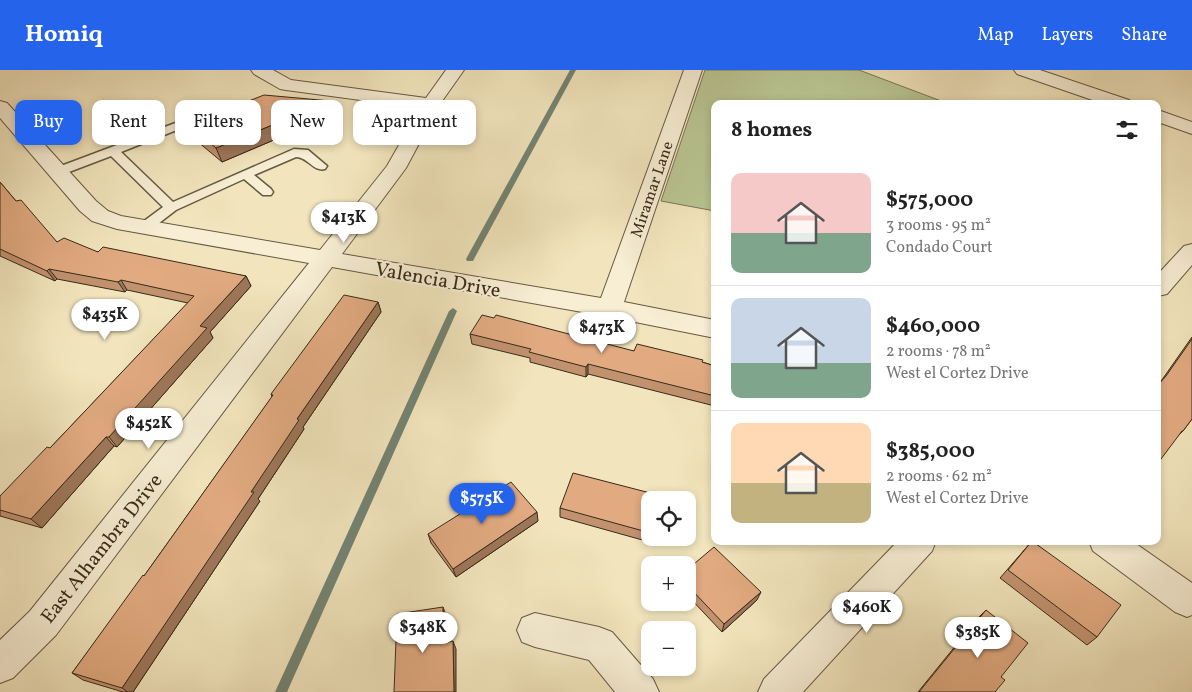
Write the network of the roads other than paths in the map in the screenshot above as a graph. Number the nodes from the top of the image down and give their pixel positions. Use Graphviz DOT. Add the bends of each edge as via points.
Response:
graph roads {
  1 [pos="260,70"];
  2 [pos="455,70"];
  3 [pos="693,70"];
  4 [pos="1023,70"];
  5 [pos="400,100"];
  6 [pos="434,100"];
  7 [pos="1110,100"];
  8 [pos="0,107"];
  9 [pos="1161,117"];
  10 [pos="175,127"];
  11 [pos="1192,128"];
  12 [pos="409,145"];
  13 [pos="113,151"];
  14 [pos="321,166"];
  15 [pos="58,172"];
  16 [pos="246,174"];
  17 [pos="266,192"];
  18 [pos="171,207"];
  19 [pos="145,227"];
  20 [pos="1192,251"];
  21 [pos="325,260"];
  22 [pos="1161,285"];
  23 [pos="610,308"];
  24 [pos="711,328"];
  25 [pos="916,545"];
  26 [pos="1111,545"];
  27 [pos="1187,600"];
  28 [pos="535,630"];
  29 [pos="0,665"];
  30 [pos="640,692"];
  31 [pos="777,692"];
  1 -- 5 [label="street" via="286,85"];
  2 -- 6 [label="street, East Alhambra Drive"];
  3 -- 23 [label="street, Miramar Lane"];
  4 -- 7 [label="street"];
  8 -- 15 [label="street, Valencia Drive"];
  9 -- 11 [label="street"];
  10 -- 13 [label="lane"];
  12 -- 21 [label="street, East Alhambra Drive" via="396,168"];
  13 -- 15 [label="lane"];
  13 -- 18 [label="lane"];
  14 -- 16 [label="lane" via="299,152"];
  15 -- 19 [label="street, Valencia Drive" via="100,216"];
  16 -- 17 [label="lane"];
  16 -- 18 [label="lane"];
  18 -- 19 [label="lane"];
  19 -- 21 [label="street, Valencia Drive"];
  20 -- 22 [label="street"];
  21 -- 23 [label="street, Valencia Drive"];
  21 -- 29 [label="street, East Alhambra Drive" via="43,622"];
  23 -- 24 [label="street, Valencia Drive"];
  25 -- 31 [label="street"];
  26 -- 27 [label="street"];
  28 -- 30 [label="street" via="599,645"];
}
